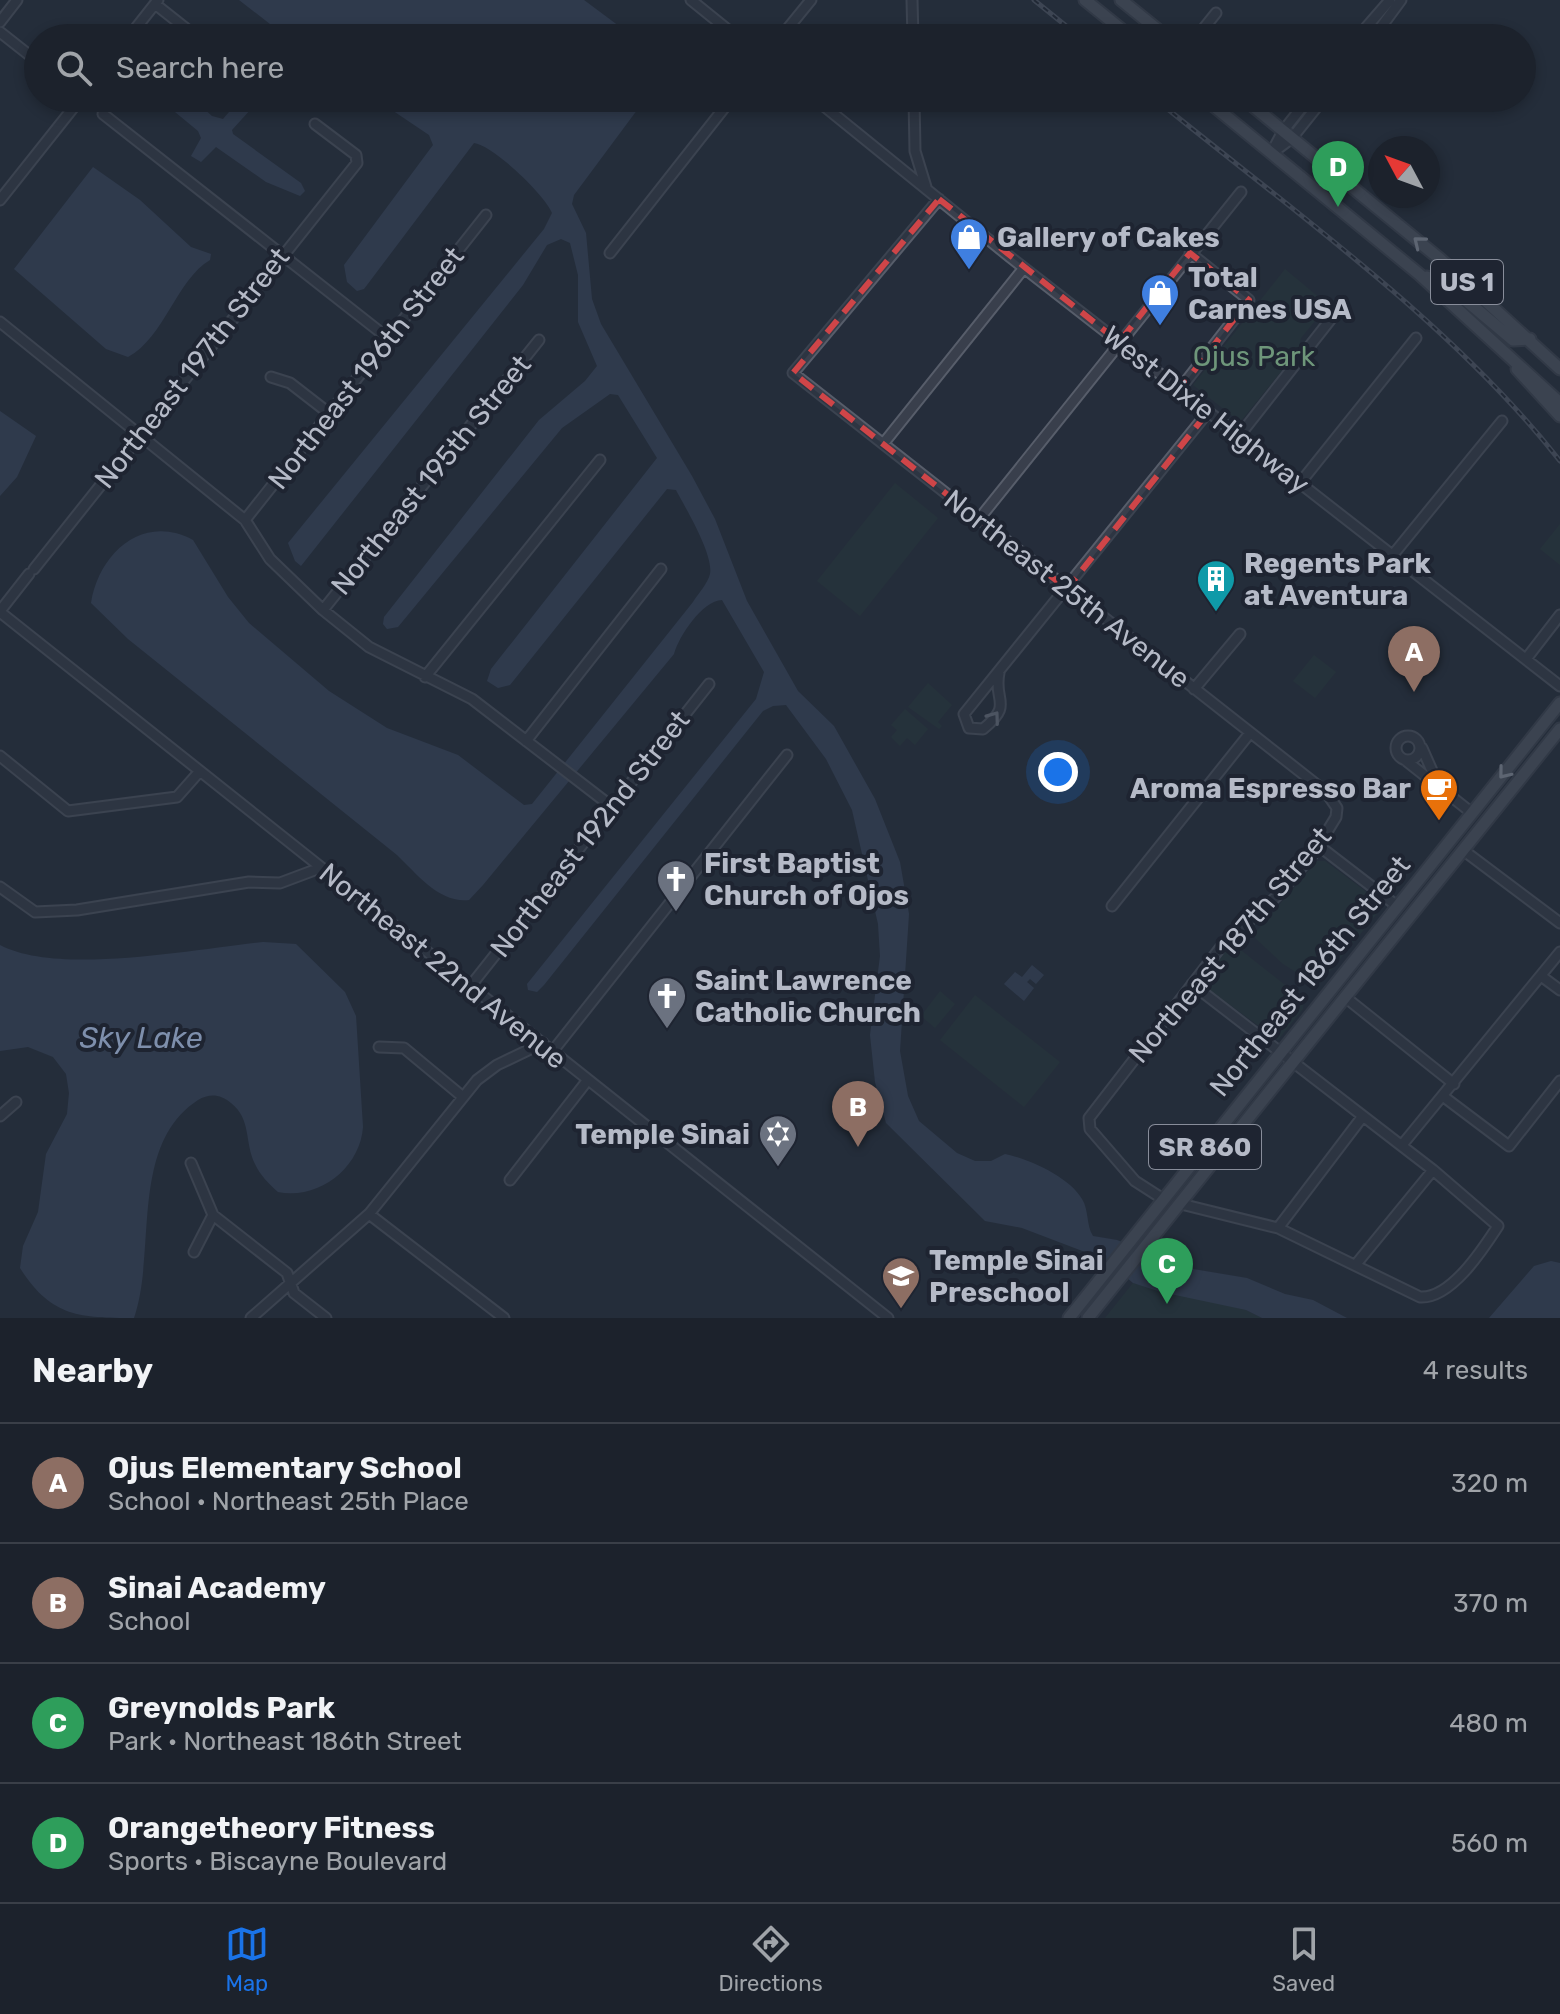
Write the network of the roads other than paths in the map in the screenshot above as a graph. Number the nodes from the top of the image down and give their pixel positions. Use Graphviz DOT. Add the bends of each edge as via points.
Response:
graph roads {
  1 [pos="17,0"];
  2 [pos="691,0"];
  3 [pos="811,0"];
  4 [pos="912,0"];
  5 [pos="1085,0"];
  6 [pos="1121,0"];
  7 [pos="1390,0"];
  8 [pos="1401,0"];
  9 [pos="157,2"];
  10 [pos="1216,13"];
  11 [pos="0,22"];
  12 [pos="139,24"];
  13 [pos="182,24"];
  14 [pos="721,24"];
  15 [pos="791,24"];
  16 [pos="913,24"];
  17 [pos="1115,24"];
  18 [pos="1151,24"];
  19 [pos="1207,24"];
  20 [pos="1369,24"];
  21 [pos="1383,24"];
  22 [pos="0,32"];
  23 [pos="24,51"];
  24 [pos="70,112"];
  25 [pos="721,112"];
  26 [pos="831,112"];
  27 [pos="914,112"];
  28 [pos="1221,112"];
  29 [pos="1260,112"];
  30 [pos="1300,112"];
  31 [pos="1310,112"];
  32 [pos="103,114"];
  33 [pos="315,124"];
  34 [pos="1287,134"];
  35 [pos="1272,153"];
  36 [pos="928,190"];
  37 [pos="1241,192"];
  38 [pos="939,199"];
  39 [pos="0,200"];
  40 [pos="486,215"];
  41 [pos="610,253"];
  42 [pos="1190,253"];
  43 [pos="282,255"];
  44 [pos="1024,268"];
  45 [pos="1419,274"];
  46 [pos="1338,310"];
  47 [pos="0,322"];
  48 [pos="1416,338"];
  49 [pos="389,339"];
  50 [pos="1530,339"];
  51 [pos="539,340"];
  52 [pos="1495,340"];
  53 [pos="1119,342"];
  54 [pos="1560,369"];
  55 [pos="271,377"];
  56 [pos="1540,382"];
  57 [pos="1180,389"];
  58 [pos="1560,393"];
  59 [pos="1560,403"];
  60 [pos="1208,412"];
  61 [pos="330,414"];
  62 [pos="1560,416"];
  63 [pos="1502,421"];
  64 [pos="139,436"];
  65 [pos="1239,436"];
  66 [pos="883,444"];
  67 [pos="600,460"];
  68 [pos="1300,483"];
  69 [pos="979,519"];
  70 [pos="245,520"];
  71 [pos="1392,556"];
  72 [pos="661,569"];
  73 [pos="1067,589"];
  74 [pos="323,610"];
  75 [pos="0,612"];
  76 [pos="1560,615"];
  77 [pos="1240,634"];
  78 [pos="1526,659"];
  79 [pos="999,673"];
  80 [pos="425,677"];
  81 [pos="709,684"];
  82 [pos="1560,686"];
  83 [pos="1194,689"];
  84 [pos="1560,703"];
  85 [pos="1560,729"];
  86 [pos="1250,733"];
  87 [pos="526,741"];
  88 [pos="1421,746"];
  89 [pos="787,755"];
  90 [pos="0,756"];
  91 [pos="1405,760"];
  92 [pos="200,771"];
  93 [pos="1438,785"];
  94 [pos="611,806"];
  95 [pos="1337,808"];
  96 [pos="1472,813"];
  97 [pos="1319,846"];
  98 [pos="1466,847"];
  99 [pos="320,868"];
  100 [pos="0,887"];
  101 [pos="1112,906"];
  102 [pos="1397,906"];
  103 [pos="1560,923"];
  104 [pos="1392,939"];
  105 [pos="1560,952"];
  106 [pos="1541,976"];
  107 [pos="472,984"];
  108 [pos="1192,984"];
  109 [pos="1560,990"];
  110 [pos="1345,997"];
  111 [pos="543,1043"];
  112 [pos="379,1047"];
  113 [pos="552,1052"];
  114 [pos="1280,1052"];
  115 [pos="1294,1062"];
  116 [pos="587,1081"];
  117 [pos="1560,1081"];
  118 [pos="1454,1084"];
  119 [pos="463,1097"];
  120 [pos="1444,1097"];
  121 [pos="16,1102"];
  122 [pos="0,1116"];
  123 [pos="1363,1116"];
  124 [pos="1402,1145"];
  125 [pos="191,1163"];
  126 [pos="1433,1170"];
  127 [pos="510,1180"];
  128 [pos="1163,1199"];
  129 [pos="1181,1204"];
  130 [pos="369,1214"];
  131 [pos="213,1215"];
  132 [pos="1278,1228"];
  133 [pos="194,1252"];
  134 [pos="1357,1263"];
  135 [pos="291,1284"];
  136 [pos="1090,1292"];
  137 [pos="1102,1301"];
  138 [pos="251,1318"];
  139 [pos="326,1318"];
  140 [pos="504,1318"];
  141 [pos="888,1318"];
  142 [pos="1069,1318"];
  143 [pos="1088,1318"];
  1 -- 11 [label="street"];
  2 -- 14 [label="street"];
  3 -- 15 [label="street"];
  4 -- 16 [label="street"];
  5 -- 17 [label="main road"];
  6 -- 18 [label="main road"];
  7 -- 20 [label="street"];
  8 -- 21 [label="street"];
  9 -- 12 [label="street"];
  9 -- 13 [label="street"];
  10 -- 19 [label="street"];
  22 -- 23 [label="street"];
  24 -- 39 [label="street"];
  25 -- 41 [label="street"];
  26 -- 36 [label="street, West Dixie Highway"];
  27 -- 36 [label="street" via="915,151"];
  28 -- 35 [label="main road, US 1"];
  29 -- 34 [label="main road, US 1"];
  30 -- 34 [label="street"];
  31 -- 34 [label="street"];
  32 -- 43 [label="street"];
  33 -- 43 [label="street, Northeast 197th Street" via="356,155 357,163"];
  34 -- 35 [label="street"];
  50 -- 34 [label="main road, US 1, one-way"];
  35 -- 45 [label="main road, US 1"];
  36 -- 38 [label="street, West Dixie Highway"];
  37 -- 42 [label="street"];
  38 -- 44 [label="street, West Dixie Highway"];
  38 -- 66 [label="street, Northeast 25th Avenue" via="793,373"];
  40 -- 49 [label="street, Northeast 196th Street"];
  42 -- 53 [label="street"];
  42 -- 57 [label="street" via="1249,300"];
  43 -- 49 [label="street"];
  43 -- 64 [label="street, Northeast 197th Street"];
  44 -- 53 [label="street, West Dixie Highway"];
  44 -- 66 [label="street"];
  45 -- 50 [label="main road" via="1449,286 1513,340"];
  45 -- 52 [label="main road, US 1"];
  46 -- 65 [label="street"];
  47 -- 64 [label="street"];
  48 -- 68 [label="street"];
  49 -- 61 [label="street, Northeast 196th Street"];
  50 -- 54 [label="main road, US 1"];
  51 -- 74 [label="street, Northeast 195th Street"];
  52 -- 56 [label="main road, US 1"];
  52 -- 62 [label="main road"];
  53 -- 57 [label="street, West Dixie Highway"];
  53 -- 69 [label="street"];
  55 -- 61 [label="street" via="290,383"];
  56 -- 58 [label="main road"];
  56 -- 59 [label="main road, US 1"];
  57 -- 60 [label="street, West Dixie Highway"];
  60 -- 65 [label="street, West Dixie Highway"];
  60 -- 73 [label="street"];
  61 -- 70 [label="street, Northeast 196th Street"];
  63 -- 71 [label="street"];
  64 -- 70 [label="street"];
  64 -- 75 [label="street, Northeast 197th Street"];
  65 -- 68 [label="street, West Dixie Highway"];
  66 -- 69 [label="street, Northeast 25th Avenue"];
  67 -- 80 [label="street"];
  68 -- 71 [label="street, West Dixie Highway"];
  69 -- 73 [label="street, Northeast 25th Avenue"];
  70 -- 74 [label="street" via="270,559"];
  71 -- 78 [label="street, West Dixie Highway"];
  72 -- 87 [label="street"];
  73 -- 79 [label="street"];
  73 -- 83 [label="street, Northeast 25th Avenue"];
  74 -- 80 [label="street" via="369,647"];
  75 -- 92 [label="street, Northeast 22nd Avenue"];
  76 -- 78 [label="street"];
  77 -- 83 [label="street"];
  78 -- 82 [label="street, West Dixie Highway"];
  79 -- 79 [label="street, one-way" via="964,714 969,728 983,729 1000,711"];
  80 -- 87 [label="street" via="472,699"];
  81 -- 94 [label="street, Northeast 192nd Street"];
  83 -- 86 [label="street, Northeast 25th Avenue"];
  84 -- 96 [label="main road, Northeast 186th Street / SR 860, one-way"];
  85 -- 98 [label="main road, Northeast 186th Street / SR 860"];
  86 -- 95 [label="street, Northeast 25th Avenue" via="1326,792"];
  86 -- 101 [label="street"];
  87 -- 94 [label="street"];
  88 -- 91 [label="street" via="1417,757"];
  88 -- 91 [label="street" via="1413,736 1401,738 1397,752"];
  88 -- 93 [label="street"];
  89 -- 113 [label="street"];
  90 -- 92 [label="street" via="68,811 177,797"];
  91 -- 93 [label="street"];
  92 -- 99 [label="street, Northeast 22nd Avenue"];
  93 -- 96 [label="street"];
  94 -- 107 [label="street, Northeast 192nd Street"];
  95 -- 97 [label="street, Northeast 187th Street"];
  96 -- 98 [label="main road"];
  96 -- 102 [label="main road, Northeast 186th Street / SR 860"];
  97 -- 102 [label="street"];
  97 -- 108 [label="street, Northeast 187th Street" via="1276,897 1224,943"];
  98 -- 103 [label="street"];
  98 -- 104 [label="main road, Northeast 186th Street / SR 860"];
  99 -- 100 [label="street" via="280,883 249,882 77,910 35,912"];
  99 -- 107 [label="street, Northeast 22nd Avenue"];
  102 -- 104 [label="main road"];
  102 -- 114 [label="main road, Northeast 186th Street / SR 860"];
  104 -- 110 [label="main road, Northeast 186th Street / SR 860"];
  105 -- 106 [label="street"];
  106 -- 109 [label="street"];
  106 -- 118 [label="street"];
  107 -- 111 [label="street, Northeast 22nd Avenue"];
  108 -- 114 [label="street"];
  108 -- 128 [label="street, Northeast 187th Street" via="1089,1118 1090,1129 1135,1181"];
  110 -- 115 [label="main road, Northeast 186th Street / SR 860"];
  110 -- 118 [label="street"];
  111 -- 113 [label="street, Northeast 22nd Avenue"];
  111 -- 119 [label="street" via="497,1065"];
  112 -- 119 [label="street" via="404,1048"];
  113 -- 116 [label="street, Northeast 22nd Avenue"];
  114 -- 115 [label="street"];
  114 -- 128 [label="main road, Northeast 186th Street / SR 860"];
  115 -- 123 [label="street"];
  115 -- 129 [label="main road, Northeast 186th Street / SR 860"];
  116 -- 127 [label="street"];
  116 -- 141 [label="street, Northeast 22nd Avenue"];
  117 -- 120 [label="street" via="1509,1146"];
  118 -- 120 [label="street"];
  119 -- 130 [label="street"];
  120 -- 124 [label="street"];
  121 -- 122 [label="street"];
  123 -- 124 [label="street"];
  123 -- 132 [label="street"];
  124 -- 126 [label="street"];
  125 -- 131 [label="street"];
  126 -- 134 [label="street"];
  126 -- 134 [label="street" via="1498,1226 1440,1292 1420,1297"];
  128 -- 136 [label="main road, Northeast 186th Street / SR 860"];
  129 -- 132 [label="street"];
  129 -- 137 [label="main road, Northeast 186th Street / SR 860"];
  130 -- 135 [label="street"];
  130 -- 140 [label="street"];
  131 -- 133 [label="street"];
  131 -- 135 [label="street" via="287,1273"];
  132 -- 134 [label="street"];
  135 -- 138 [label="street"];
  135 -- 139 [label="street" via="294,1293"];
  136 -- 137 [label="main road"];
  136 -- 142 [label="main road, Northeast 186th Street / SR 860"];
  137 -- 143 [label="main road, Northeast 186th Street / SR 860"];
}
